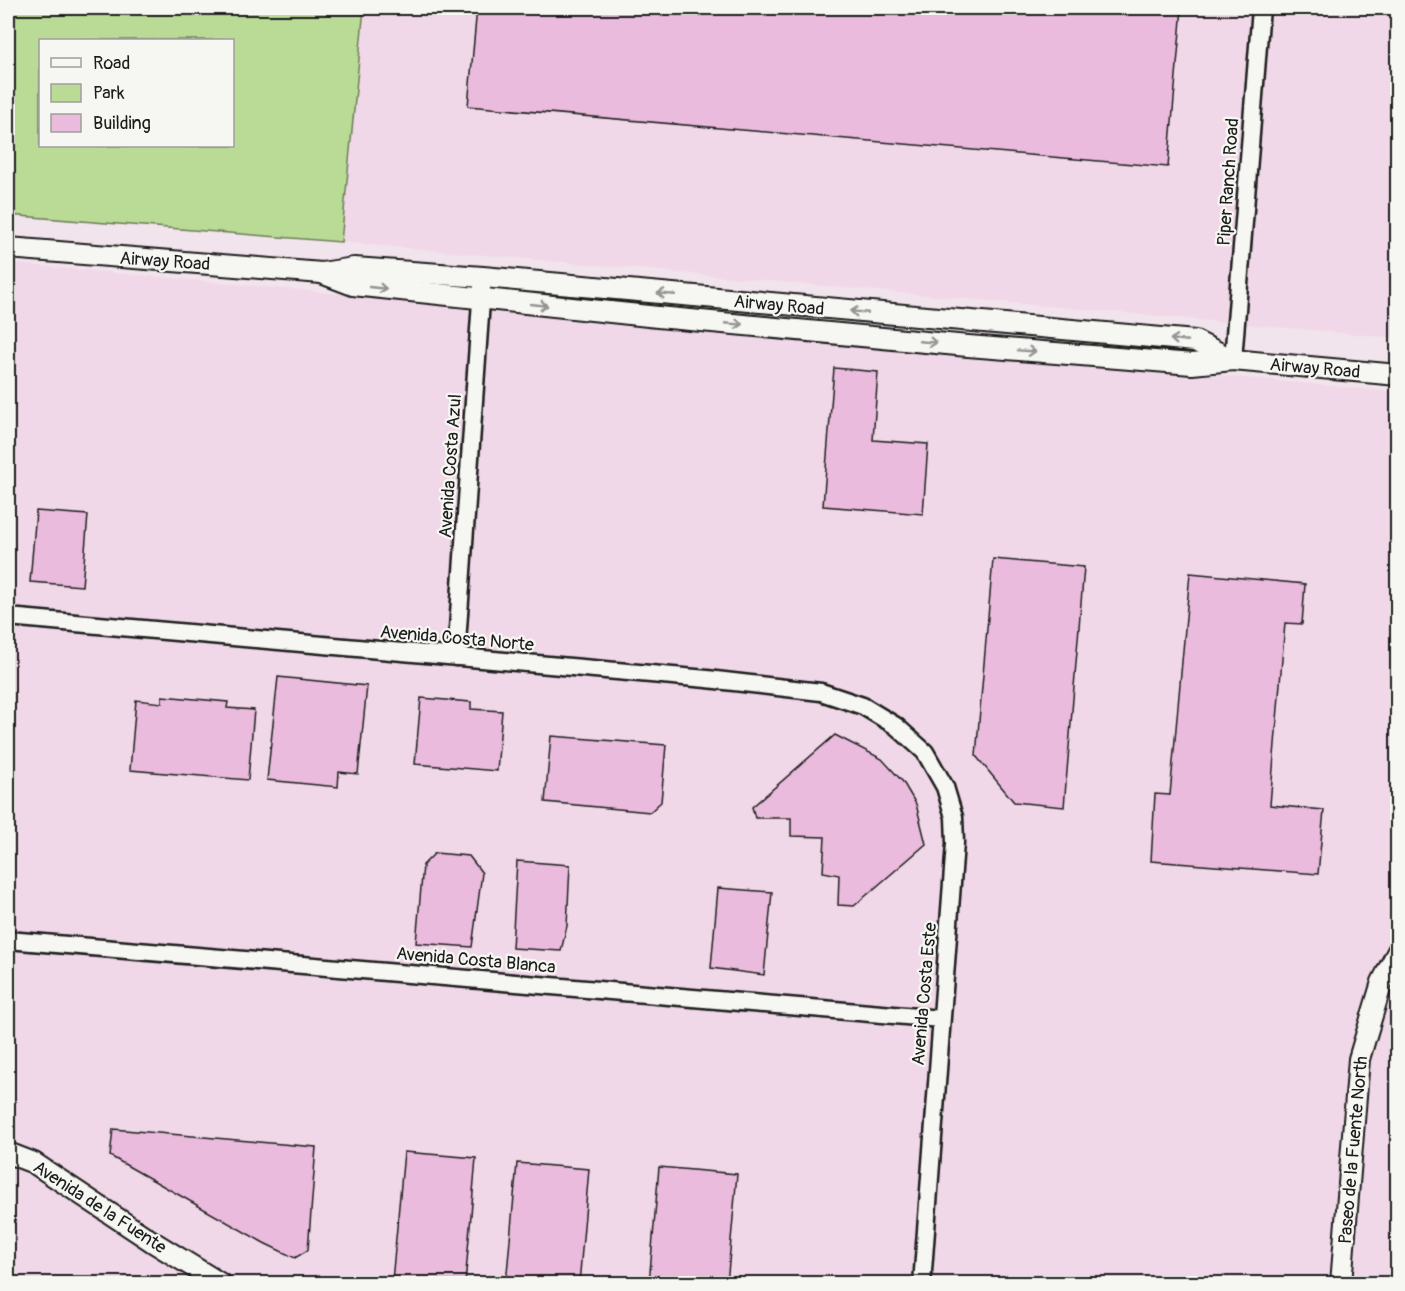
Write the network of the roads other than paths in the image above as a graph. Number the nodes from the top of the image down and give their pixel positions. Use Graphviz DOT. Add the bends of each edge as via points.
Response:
graph roads {
  1 [pos="1261,8"];
  2 [pos="8,248"];
  3 [pos="322,273"];
  4 [pos="483,277"];
  5 [pos="481,299"];
  6 [pos="1233,360"];
  7 [pos="1398,375"];
  8 [pos="8,617"];
  9 [pos="456,657"];
  10 [pos="896,726"];
  11 [pos="8,940"];
  12 [pos="1398,951"];
  13 [pos="941,1019"];
  14 [pos="8,1153"];
  15 [pos="221,1284"];
  16 [pos="922,1284"];
  17 [pos="1341,1284"];
  1 -- 6 [label="street, Piper Ranch Road"];
  2 -- 3 [label="street, Airway Road"];
  3 -- 4 [label="street, Airway Road" via="354,268"];
  3 -- 5 [label="street, Airway Road, one-way" via="353,285"];
  4 -- 5 [label="street, Avenida Costa Azul"];
  6 -- 4 [label="street, Airway Road, one-way" via="1195,341"];
  5 -- 6 [label="street, Airway Road, one-way" via="1192,364"];
  5 -- 9 [label="street, Avenida Costa Azul"];
  6 -- 7 [label="street, Airway Road"];
  8 -- 9 [label="street, Avenida Costa Norte"];
  9 -- 10 [label="street, Avenida Costa Norte" via="821,692 863,706"];
  10 -- 13 [label="street, Avenida Costa Este" via="925,752 945,787 954,817 956,843"];
  11 -- 13 [label="street, Avenida Costa Blanca"];
  12 -- 17 [label="street, Paseo de la Fuente North" via="1382,982 1359,1059"];
  13 -- 16 [label="street, Avenida Costa Este"];
  14 -- 15 [label="street, Avenida de la Fuente" via="34,1163"];
}
